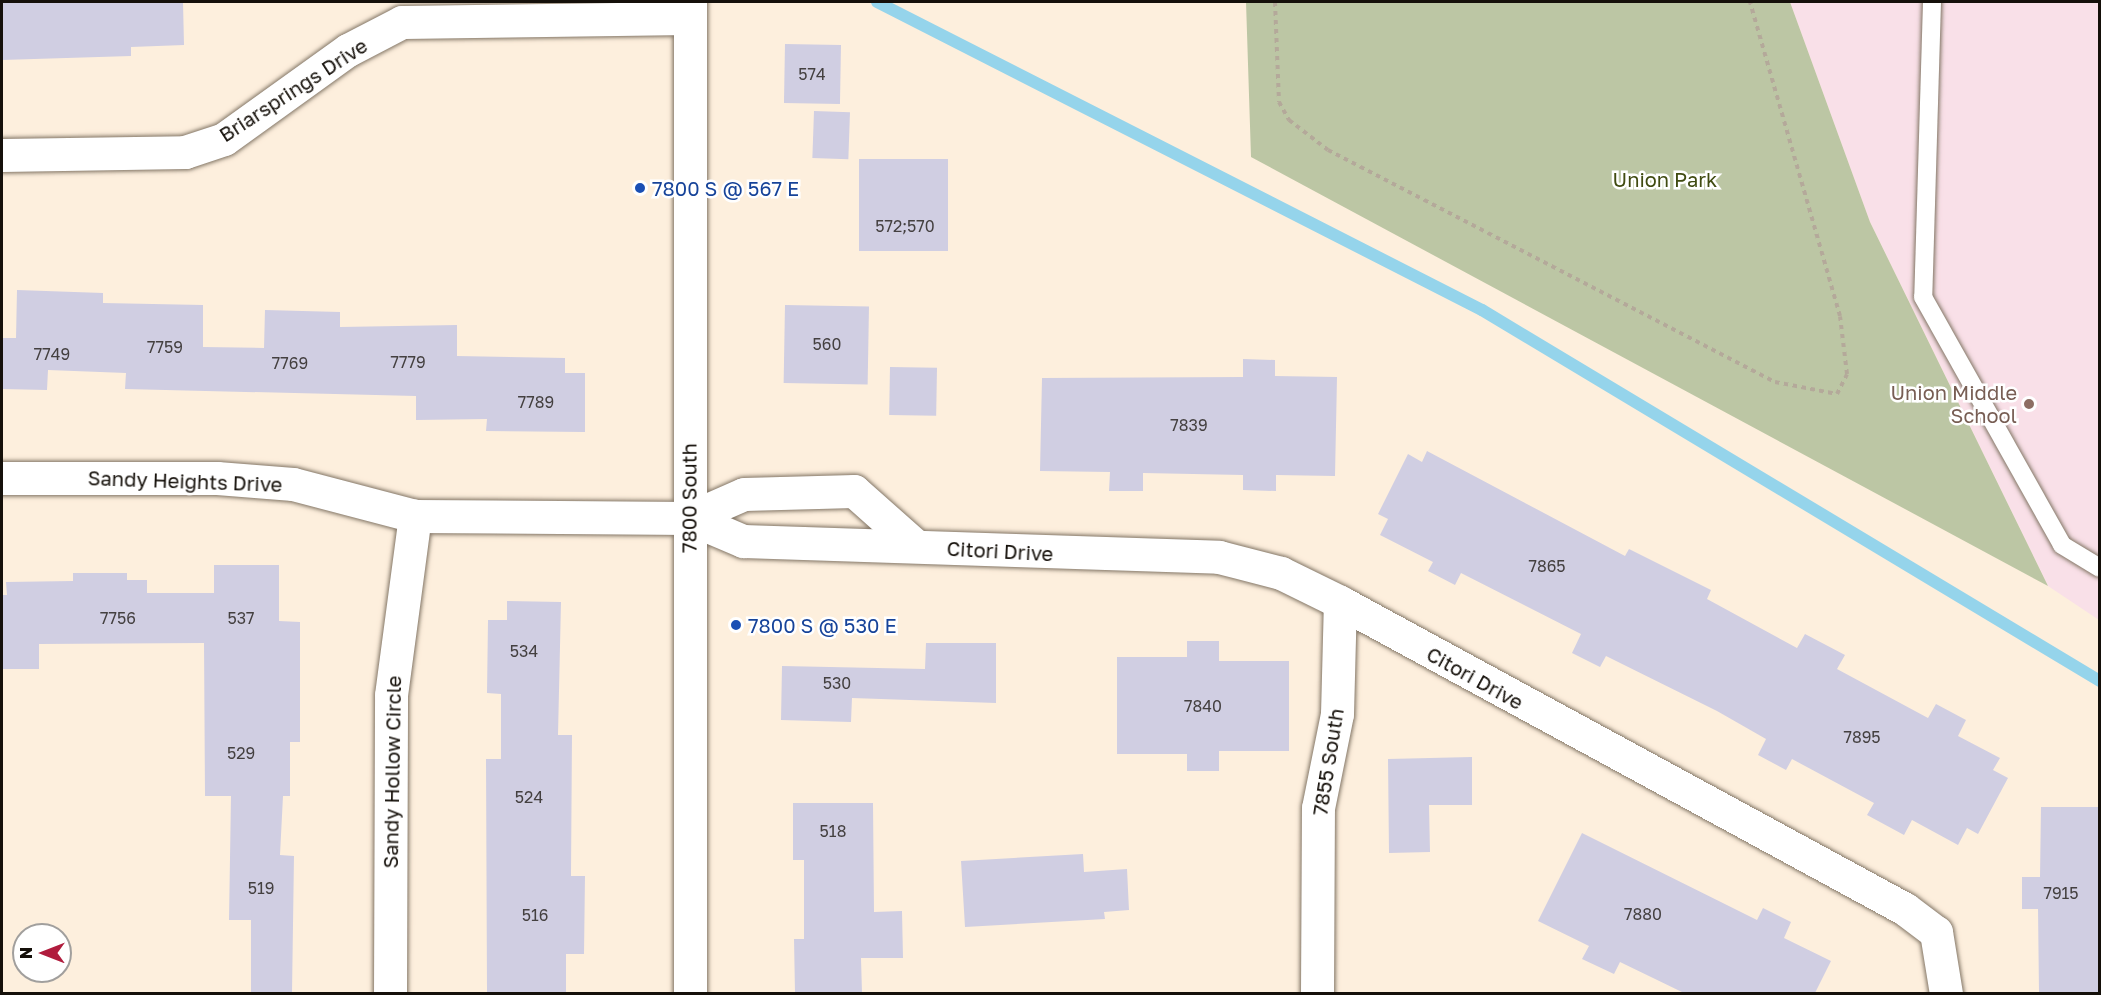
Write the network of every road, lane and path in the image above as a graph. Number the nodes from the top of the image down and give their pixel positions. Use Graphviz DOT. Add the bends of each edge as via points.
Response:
graph roads {
  1 [pos="1275,2"];
  2 [pos="1750,2"];
  3 [pos="1932,2"];
  4 [pos="690,10"];
  5 [pos="400,12"];
  6 [pos="2,155"];
  7 [pos="2,478"];
  8 [pos="415,516"];
  9 [pos="689,518"];
  10 [pos="916,546"];
  11 [pos="2100,568"];
  12 [pos="1340,602"];
  13 [pos="390,993"];
  14 [pos="690,993"];
  15 [pos="1317,993"];
  16 [pos="1946,993"];
  1 -- 2 [label="path" via="1280,102 1289,120 1328,150 1775,382 1837,394 1848,374 1840,316"];
  3 -- 11 [label="lane" via="1923,297 2062,545"];
  4 -- 5 [label="street, Briarsprings Drive"];
  4 -- 9 [label="street, 7800 South"];
  5 -- 6 [label="street, Briarsprings Drive" via="224,139 185,152"];
  7 -- 8 [label="street, Sandy Heights Drive" via="217,478 293,484"];
  8 -- 9 [label="street, Sandy Heights Drive"];
  8 -- 13 [label="street, Sandy Hollow Circle" via="391,695"];
  9 -- 10 [label="street, Citori Drive" via="743,541"];
  9 -- 10 [label="street" via="744,494 854,491"];
  9 -- 14 [label="street, 7800 South"];
  10 -- 12 [label="street, Citori Drive" via="1219,556 1281,573"];
  12 -- 15 [label="street, 7855 South" via="1337,714 1318,808"];
  12 -- 16 [label="street, Citori Drive" via="1905,909 1936,932"];
}
